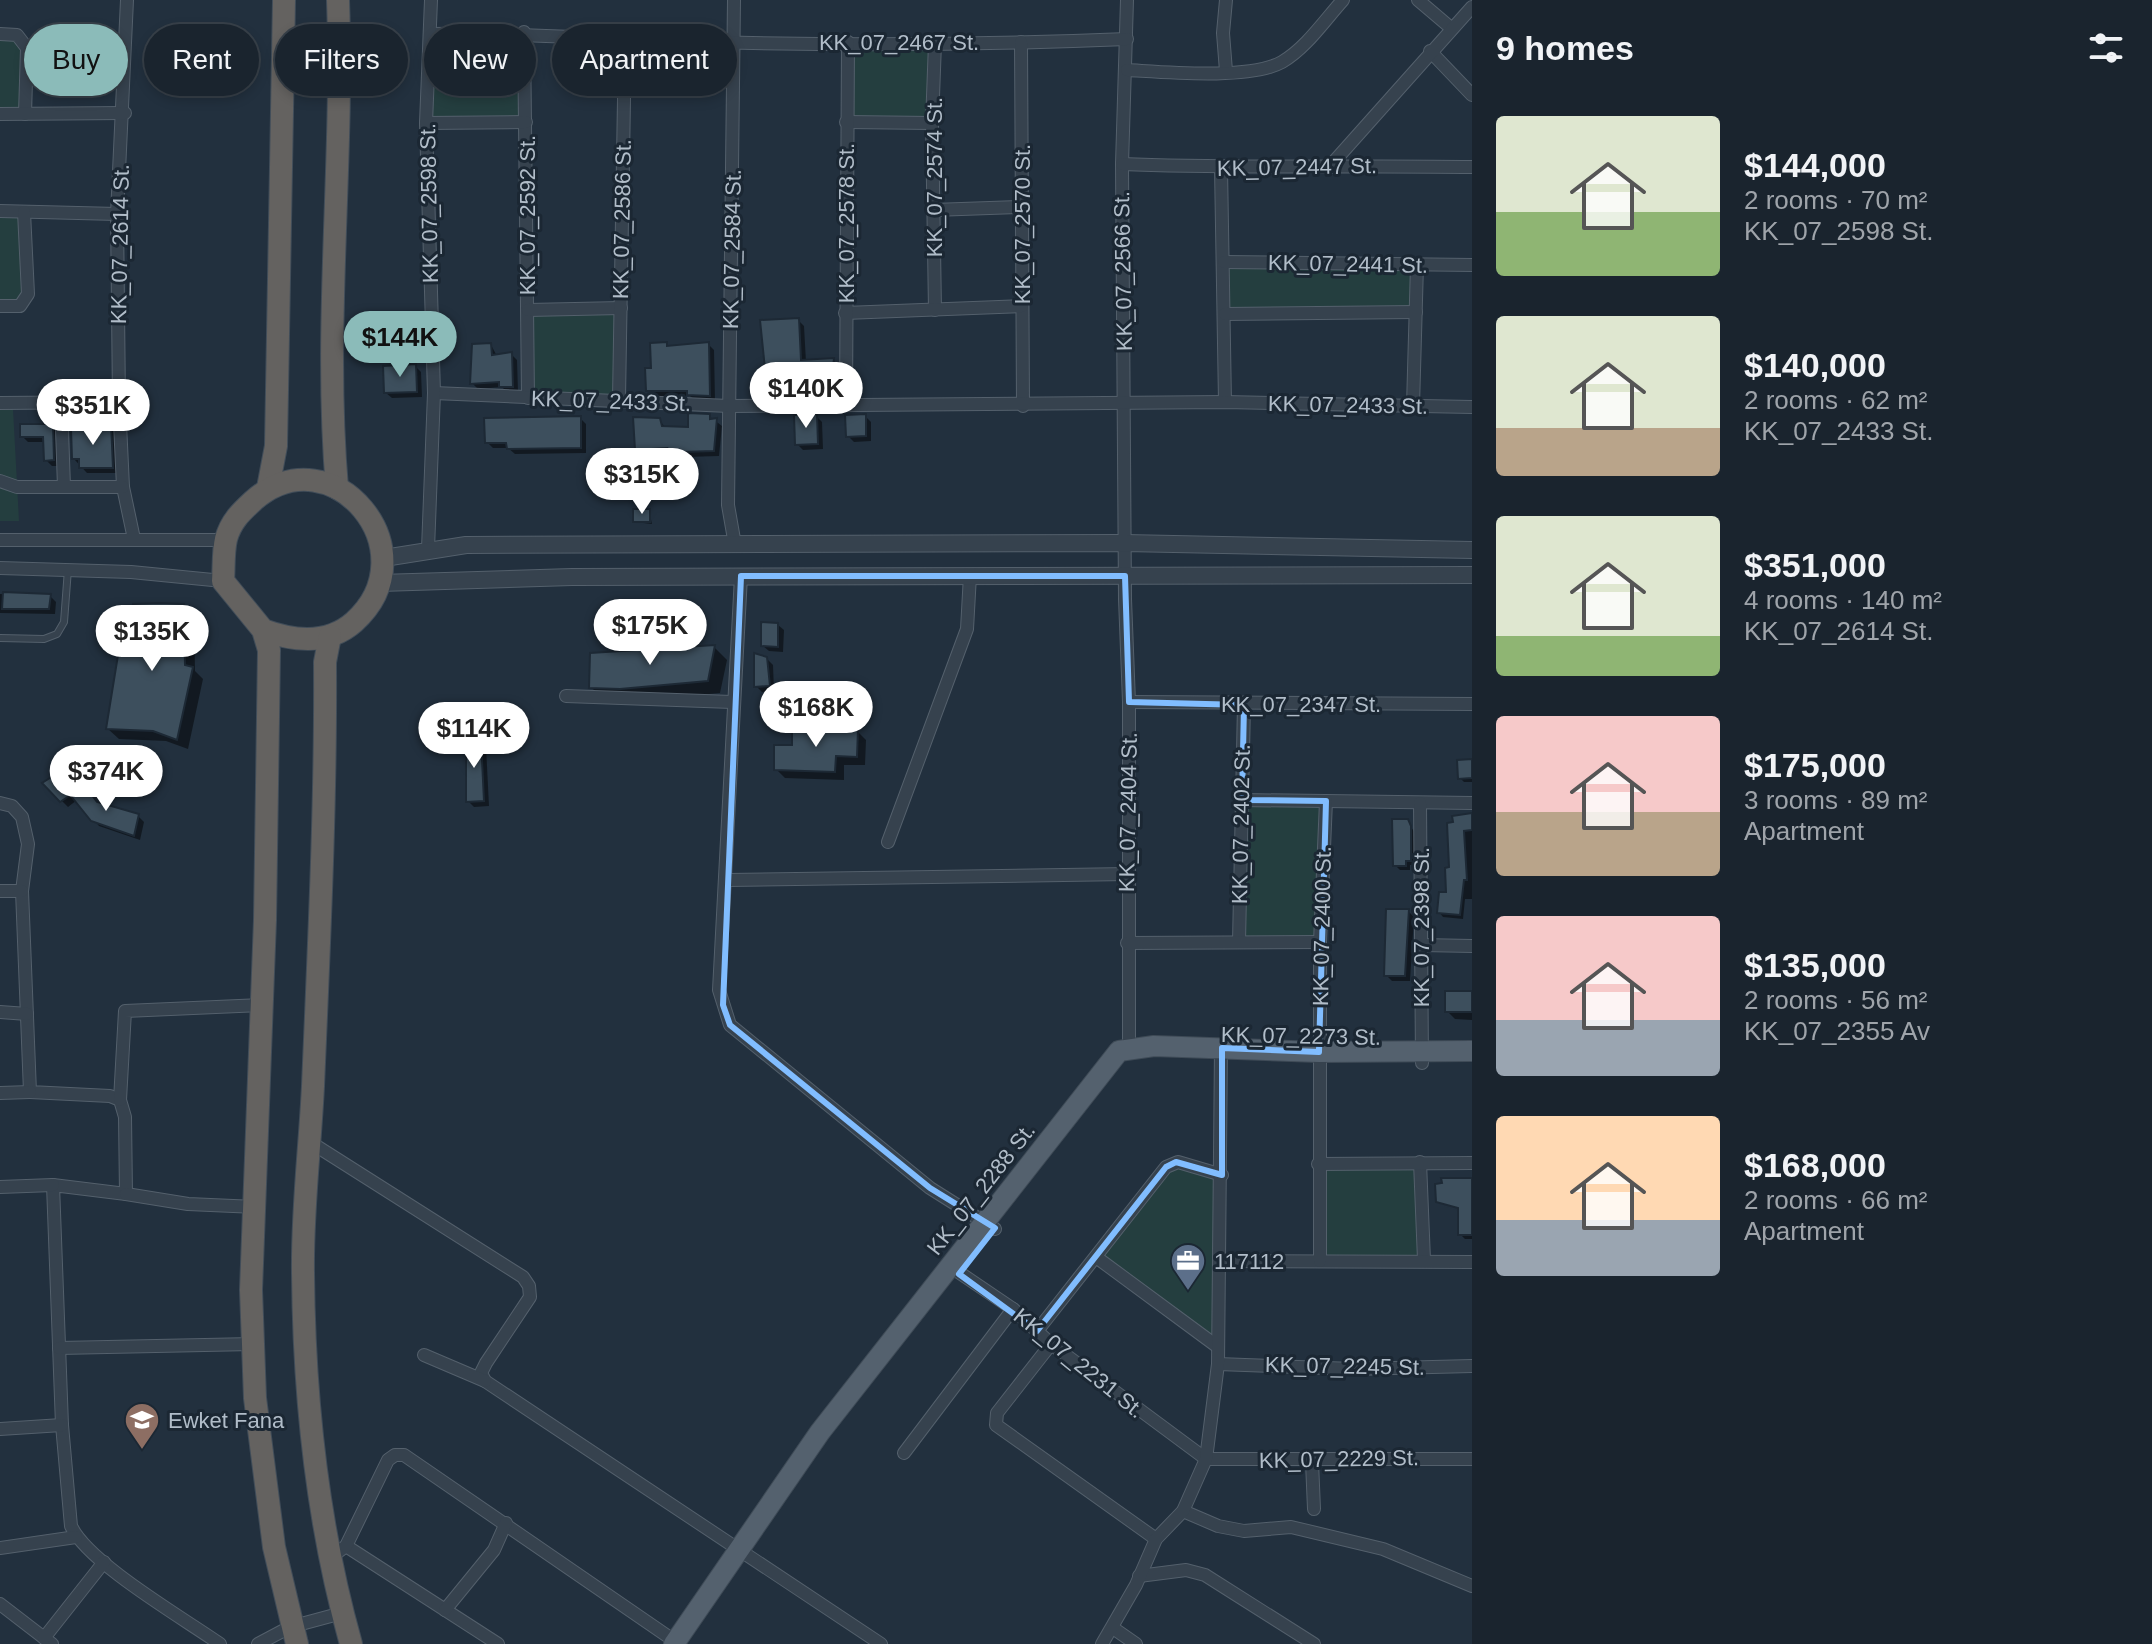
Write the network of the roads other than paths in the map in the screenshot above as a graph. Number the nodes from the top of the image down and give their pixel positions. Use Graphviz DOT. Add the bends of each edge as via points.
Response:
graph roads {
  1 [pos="127,0"];
  2 [pos="284,0"];
  3 [pos="338,0"];
  4 [pos="431,0"];
  5 [pos="734,0"];
  6 [pos="1127,0"];
  7 [pos="1226,0"];
  8 [pos="1343,0"];
  9 [pos="1418,0"];
  10 [pos="1472,7"];
  11 [pos="431,24"];
  12 [pos="734,24"];
  13 [pos="1451,28"];
  14 [pos="0,34"];
  15 [pos="1127,39"];
  16 [pos="737,40"];
  17 [pos="848,42"];
  18 [pos="1021,42"];
  19 [pos="935,43"];
  20 [pos="1430,51"];
  21 [pos="1127,70"];
  22 [pos="1226,71"];
  23 [pos="1472,95"];
  24 [pos="428,96"];
  25 [pos="525,96"];
  26 [pos="624,96"];
  27 [pos="733,96"];
  28 [pos="125,113"];
  29 [pos="0,114"];
  30 [pos="25,114"];
  31 [pos="526,122"];
  32 [pos="846,122"];
  33 [pos="426,123"];
  34 [pos="932,123"];
  35 [pos="1122,164"];
  36 [pos="1331,165"];
  37 [pos="1472,167"];
  38 [pos="1221,168"];
  39 [pos="1021,207"];
  40 [pos="933,210"];
  41 [pos="0,211"];
  42 [pos="24,212"];
  43 [pos="117,214"];
  44 [pos="1224,262"];
  45 [pos="1417,265"];
  46 [pos="1472,265"];
  47 [pos="0,306"];
  48 [pos="1022,306"];
  49 [pos="621,308"];
  50 [pos="528,310"];
  51 [pos="935,310"];
  52 [pos="1416,312"];
  53 [pos="845,313"];
  54 [pos="1225,314"];
  55 [pos="434,393"];
  56 [pos="528,398"];
  57 [pos="619,399"];
  58 [pos="61,402"];
  59 [pos="119,402"];
  60 [pos="1124,402"];
  61 [pos="1225,402"];
  62 [pos="0,403"];
  63 [pos="846,404"];
  64 [pos="729,406"];
  65 [pos="1023,406"];
  66 [pos="1413,406"];
  67 [pos="1472,407"];
  68 [pos="0,481"];
  69 [pos="64,487"];
  70 [pos="123,487"];
  71 [pos="268,488"];
  72 [pos="337,488"];
  73 [pos="134,539"];
  74 [pos="0,540"];
  75 [pos="226,540"];
  76 [pos="1125,543"];
  77 [pos="735,545"];
  78 [pos="428,549"];
  79 [pos="1472,550"];
  80 [pos="384,558"];
  81 [pos="0,568"];
  82 [pos="68,569"];
  83 [pos="970,575"];
  84 [pos="1472,575"];
  85 [pos="741,576"];
  86 [pos="1125,576"];
  87 [pos="223,581"];
  88 [pos="380,583"];
  89 [pos="263,630"];
  90 [pos="330,636"];
  91 [pos="0,638"];
  92 [pos="566,696"];
  93 [pos="732,702"];
  94 [pos="1129,702"];
  95 [pos="1472,704"];
  96 [pos="1244,705"];
  97 [pos="1242,800"];
  98 [pos="1326,801"];
  99 [pos="0,803"];
  100 [pos="1420,803"];
  101 [pos="1472,803"];
  102 [pos="888,842"];
  103 [pos="1128,874"];
  104 [pos="728,880"];
  105 [pos="0,891"];
  106 [pos="22,891"];
  107 [pos="1239,942"];
  108 [pos="1320,942"];
  109 [pos="1127,943"];
  110 [pos="1422,945"];
  111 [pos="1472,946"];
  112 [pos="262,1005"];
  113 [pos="0,1012"];
  114 [pos="27,1014"];
  115 [pos="1472,1051"];
  116 [pos="1129,1053"];
  117 [pos="1222,1053"];
  118 [pos="1319,1057"];
  119 [pos="1421,1057"];
  120 [pos="1472,1064"];
  121 [pos="30,1092"];
  122 [pos="0,1093"];
  123 [pos="120,1100"];
  124 [pos="310,1142"];
  125 [pos="1420,1162"];
  126 [pos="1472,1163"];
  127 [pos="1318,1164"];
  128 [pos="1222,1175"];
  129 [pos="53,1185"];
  130 [pos="0,1187"];
  131 [pos="126,1194"];
  132 [pos="256,1207"];
  133 [pos="990,1225"];
  134 [pos="1096,1257"];
  135 [pos="1424,1260"];
  136 [pos="1221,1261"];
  137 [pos="1320,1261"];
  138 [pos="1472,1262"];
  139 [pos="955,1270"];
  140 [pos="1013,1309"];
  141 [pos="1037,1331"];
  142 [pos="253,1344"];
  143 [pos="1051,1344"];
  144 [pos="1218,1347"];
  145 [pos="59,1348"];
  146 [pos="424,1355"];
  147 [pos="1218,1364"];
  148 [pos="1472,1366"];
  149 [pos="485,1381"];
  150 [pos="62,1425"];
  151 [pos="0,1429"];
  152 [pos="904,1453"];
  153 [pos="1206,1459"];
  154 [pos="1472,1459"];
  155 [pos="1312,1462"];
  156 [pos="1314,1509"];
  157 [pos="1183,1511"];
  158 [pos="506,1523"];
  159 [pos="76,1537"];
  160 [pos="1156,1539"];
  161 [pos="0,1548"];
  162 [pos="338,1552"];
  163 [pos="743,1553"];
  164 [pos="104,1562"];
  165 [pos="1139,1576"];
  166 [pos="1472,1586"];
  167 [pos="0,1604"];
  168 [pos="445,1610"];
  169 [pos="342,1613"];
  170 [pos="1113,1628"];
  171 [pos="294,1636"];
  172 [pos="48,1641"];
  173 [pos="220,1644"];
  174 [pos="258,1644"];
  175 [pos="351,1644"];
  176 [pos="498,1644"];
  177 [pos="679,1644"];
  178 [pos="881,1644"];
  179 [pos="1102,1644"];
  180 [pos="1136,1644"];
  181 [pos="1314,1644"];
  1 -- 28 [label="street, KK_07_2614 St."];
  2 -- 71 [label="highway" via="276,446"];
  3 -- 72 [label="highway" via="332,337"];
  4 -- 11 [label="street, KK_07_2598 St."];
  5 -- 12 [label="street, KK_07_2584 St."];
  6 -- 15 [label="street, KK_07_2566 St."];
  7 -- 22 [label="street"];
  8 -- 22 [label="street" via="1296,53 1279,64 1259,71"];
  9 -- 13 [label="street"];
  10 -- 13 [label="street"];
  13 -- 20 [label="street"];
  14 -- 30 [label="street" via="24,40 27,48"];
  15 -- 18 [label="street, KK_07_2467 St."];
  15 -- 21 [label="street, KK_07_2566 St."];
  16 -- 17 [label="street, KK_07_2467 St."];
  17 -- 19 [label="street, KK_07_2467 St."];
  17 -- 32 [label="street, KK_07_2578 St."];
  18 -- 19 [label="street, KK_07_2467 St."];
  18 -- 39 [label="street, KK_07_2570 St."];
  19 -- 34 [label="street, KK_07_2574 St."];
  20 -- 23 [label="street"];
  20 -- 36 [label="street"];
  21 -- 22 [label="street"];
  21 -- 35 [label="street, KK_07_2566 St."];
  24 -- 33 [label="street, KK_07_2598 St."];
  25 -- 31 [label="street, KK_07_2592 St."];
  26 -- 49 [label="street, KK_07_2586 St."];
  27 -- 64 [label="street, KK_07_2584 St."];
  28 -- 30 [label="street"];
  28 -- 43 [label="street, KK_07_2614 St."];
  29 -- 30 [label="street"];
  31 -- 33 [label="street"];
  31 -- 50 [label="street, KK_07_2592 St."];
  32 -- 34 [label="street"];
  32 -- 53 [label="street, KK_07_2578 St."];
  33 -- 55 [label="street, KK_07_2598 St."];
  34 -- 40 [label="street, KK_07_2574 St."];
  35 -- 38 [label="street, KK_07_2447 St."];
  35 -- 60 [label="street, KK_07_2566 St."];
  36 -- 37 [label="street, KK_07_2447 St."];
  36 -- 38 [label="street, KK_07_2447 St."];
  38 -- 44 [label="street"];
  39 -- 40 [label="street"];
  39 -- 48 [label="street, KK_07_2570 St."];
  40 -- 51 [label="street, KK_07_2574 St."];
  41 -- 42 [label="street"];
  42 -- 43 [label="street"];
  42 -- 47 [label="street" via="28,294 20,306"];
  43 -- 59 [label="street, KK_07_2614 St."];
  44 -- 45 [label="street, KK_07_2441 St."];
  44 -- 54 [label="street"];
  45 -- 46 [label="street, KK_07_2441 St."];
  45 -- 52 [label="street"];
  48 -- 51 [label="street"];
  48 -- 65 [label="street, KK_07_2570 St."];
  49 -- 50 [label="street"];
  49 -- 57 [label="street, KK_07_2586 St."];
  50 -- 56 [label="street, KK_07_2592 St."];
  51 -- 53 [label="street"];
  52 -- 54 [label="street"];
  52 -- 66 [label="street"];
  53 -- 63 [label="street, KK_07_2578 St."];
  54 -- 61 [label="street"];
  55 -- 56 [label="street, KK_07_2433 St."];
  55 -- 78 [label="street, KK_07_2598 St."];
  56 -- 57 [label="street, KK_07_2433 St."];
  57 -- 64 [label="street, KK_07_2433 St."];
  58 -- 59 [label="street"];
  58 -- 62 [label="street"];
  58 -- 69 [label="street"];
  59 -- 70 [label="street, KK_07_2614 St."];
  60 -- 61 [label="street, KK_07_2433 St."];
  60 -- 65 [label="street, KK_07_2433 St."];
  60 -- 76 [label="street, KK_07_2566 St."];
  61 -- 66 [label="street, KK_07_2433 St."];
  63 -- 64 [label="street, KK_07_2433 St."];
  63 -- 65 [label="street, KK_07_2433 St."];
  64 -- 77 [label="street, KK_07_2584 St." via="728,505"];
  66 -- 67 [label="street, KK_07_2433 St."];
  68 -- 69 [label="street" via="17,487"];
  69 -- 70 [label="street"];
  70 -- 73 [label="street, KK_07_2614 St."];
  71 -- 72 [label="highway" via="303,480"];
  71 -- 75 [label="highway" via="236,517"];
  72 -- 80 [label="highway" via="361,505 377,529"];
  73 -- 74 [label="street"];
  73 -- 75 [label="street"];
  75 -- 87 [label="highway"];
  76 -- 77 [label="street"];
  76 -- 79 [label="street"];
  76 -- 86 [label="street, KK_07_2404 St."];
  77 -- 78 [label="street"];
  78 -- 80 [label="street"];
  80 -- 88 [label="highway"];
  81 -- 82 [label="street"];
  82 -- 87 [label="street"];
  82 -- 91 [label="lane" via="64,622 57,634 44,639"];
  83 -- 85 [label="street"];
  83 -- 86 [label="street"];
  83 -- 102 [label="street" via="967,629"];
  84 -- 86 [label="street"];
  85 -- 88 [label="street"];
  85 -- 93 [label="street"];
  86 -- 94 [label="street, KK_07_2404 St."];
  87 -- 89 [label="highway"];
  88 -- 90 [label="highway" via="361,615"];
  89 -- 90 [label="highway" via="284,638"];
  89 -- 112 [label="highway" via="269,673"];
  90 -- 124 [label="highway"];
  92 -- 93 [label="street"];
  93 -- 104 [label="street"];
  94 -- 96 [label="street, KK_07_2347 St."];
  94 -- 103 [label="street, KK_07_2404 St."];
  95 -- 96 [label="street, KK_07_2347 St."];
  96 -- 97 [label="street, KK_07_2402 St."];
  97 -- 98 [label="street"];
  97 -- 107 [label="street, KK_07_2402 St."];
  98 -- 100 [label="street"];
  98 -- 108 [label="street, KK_07_2400 St."];
  99 -- 106 [label="street" via="22,817 28,844"];
  100 -- 101 [label="street"];
  100 -- 110 [label="street, KK_07_2398 St."];
  103 -- 104 [label="street"];
  103 -- 109 [label="street, KK_07_2404 St."];
  104 -- 133 [label="street" via="719,990 730,1025 930,1188"];
  105 -- 106 [label="street"];
  106 -- 114 [label="street"];
  107 -- 108 [label="street"];
  107 -- 109 [label="street"];
  108 -- 118 [label="street, KK_07_2400 St."];
  109 -- 116 [label="street, KK_07_2404 St."];
  110 -- 111 [label="street"];
  110 -- 119 [label="street, KK_07_2398 St."];
  112 -- 123 [label="street" via="125,1011"];
  112 -- 132 [label="highway"];
  113 -- 114 [label="street"];
  114 -- 121 [label="street"];
  115 -- 119 [label="main road"];
  116 -- 117 [label="main road, KK_07_2273 St."];
  116 -- 133 [label="main road, KK_07_2288 St."];
  117 -- 118 [label="main road, KK_07_2273 St."];
  117 -- 128 [label="street"];
  118 -- 119 [label="main road, KK_07_2273 St."];
  118 -- 127 [label="street, KK_07_2400 St."];
  119 -- 120 [label="main road, KK_07_2273 St."];
  121 -- 122 [label="street"];
  121 -- 123 [label="street"];
  123 -- 131 [label="street"];
  124 -- 149 [label="street" via="523,1277 530,1297 486,1363 481,1373"];
  124 -- 162 [label="highway" via="303,1271 306,1389"];
  125 -- 126 [label="street"];
  125 -- 127 [label="street"];
  125 -- 135 [label="street"];
  127 -- 137 [label="street, KK_07_2400 St."];
  128 -- 134 [label="street" via="1174,1163 1166,1167"];
  128 -- 136 [label="street"];
  129 -- 130 [label="street"];
  129 -- 131 [label="street"];
  129 -- 145 [label="street"];
  131 -- 132 [label="street"];
  132 -- 142 [label="highway" via="251,1249"];
  133 -- 139 [label="main road, KK_07_2288 St."];
  134 -- 141 [label="street"];
  134 -- 144 [label="street"];
  135 -- 137 [label="street"];
  135 -- 138 [label="street"];
  136 -- 137 [label="street"];
  136 -- 144 [label="street"];
  139 -- 140 [label="street, KK_07_2231 St."];
  139 -- 163 [label="main road, KK_07_2288 St."];
  140 -- 141 [label="street, KK_07_2231 St."];
  140 -- 152 [label="street"];
  141 -- 143 [label="street, KK_07_2231 St."];
  142 -- 145 [label="street"];
  142 -- 171 [label="highway" via="272,1532"];
  143 -- 153 [label="street, KK_07_2231 St."];
  143 -- 160 [label="street" via="997,1413 996,1425"];
  144 -- 147 [label="street"];
  145 -- 150 [label="street"];
  146 -- 149 [label="street"];
  147 -- 148 [label="street, KK_07_2245 St."];
  147 -- 153 [label="street"];
  149 -- 163 [label="street"];
  150 -- 151 [label="street"];
  150 -- 159 [label="street" via="67,1508"];
  153 -- 155 [label="street, KK_07_2229 St."];
  153 -- 157 [label="street"];
  154 -- 155 [label="street, KK_07_2229 St."];
  155 -- 156 [label="street"];
  157 -- 160 [label="street"];
  157 -- 166 [label="street" via="1244,1531 1291,1527 1383,1549"];
  158 -- 162 [label="street" via="404,1455 395,1455"];
  158 -- 168 [label="street" via="494,1550"];
  158 -- 177 [label="street"];
  159 -- 161 [label="street"];
  159 -- 164 [label="street"];
  160 -- 165 [label="street"];
  162 -- 168 [label="street"];
  162 -- 169 [label="highway"];
  163 -- 177 [label="main road, KK_07_2288 St."];
  163 -- 178 [label="street"];
  164 -- 172 [label="street"];
  164 -- 173 [label="street"];
  165 -- 170 [label="street"];
  165 -- 181 [label="street" via="1186,1570 1205,1575"];
  167 -- 172 [label="street"];
  168 -- 176 [label="street"];
  169 -- 171 [label="street"];
  169 -- 175 [label="highway"];
  170 -- 179 [label="street"];
  170 -- 180 [label="street"];
  171 -- 174 [label="street"];
}
